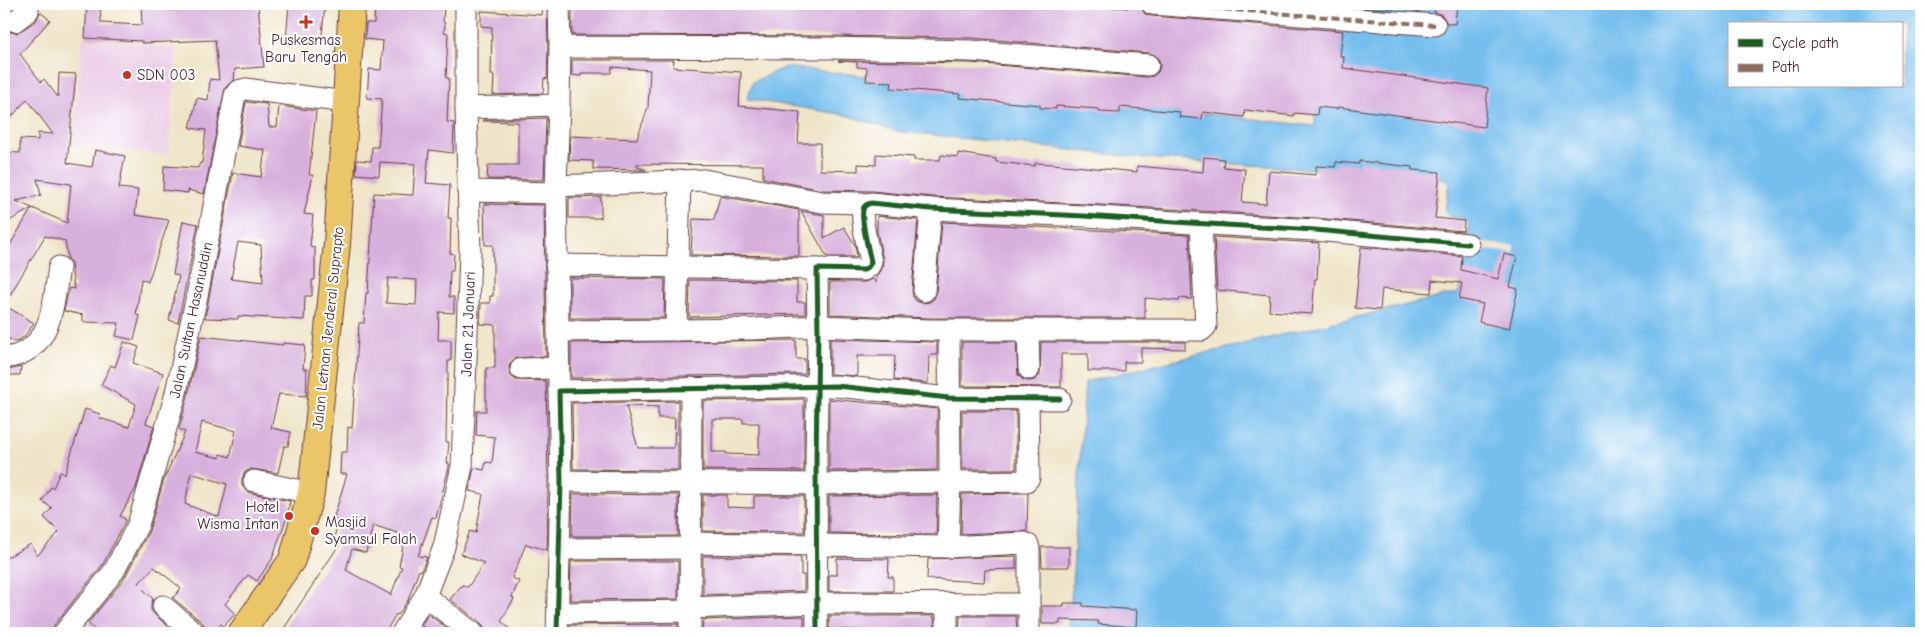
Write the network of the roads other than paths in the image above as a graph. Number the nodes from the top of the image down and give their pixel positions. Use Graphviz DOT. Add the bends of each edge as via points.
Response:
graph roads {
  1 [pos="28,4"];
  2 [pos="352,4"];
  3 [pos="466,4"];
  4 [pos="559,4"];
  5 [pos="1152,4"];
  6 [pos="16,21"];
  7 [pos="1435,25"];
  8 [pos="560,47"];
  9 [pos="1148,65"];
  10 [pos="346,102"];
  11 [pos="559,105"];
  12 [pos="466,108"];
  13 [pos="680,180"];
  14 [pos="556,189"];
  15 [pos="468,191"];
  16 [pos="867,204"];
  17 [pos="932,209"];
  18 [pos="1201,224"];
  19 [pos="1468,244"];
  20 [pos="556,265"];
  21 [pos="59,267"];
  22 [pos="678,267"];
  23 [pos="817,269"];
  24 [pos="924,291"];
  25 [pos="818,326"];
  26 [pos="676,330"];
  27 [pos="949,330"];
  28 [pos="1028,330"];
  29 [pos="558,331"];
  30 [pos="4,358"];
  31 [pos="558,368"];
  32 [pos="520,369"];
  33 [pos="1029,369"];
  34 [pos="817,387"];
  35 [pos="691,388"];
  36 [pos="559,391"];
  37 [pos="949,398"];
  38 [pos="1028,398"];
  39 [pos="1060,399"];
  40 [pos="254,481"];
  41 [pos="561,481"];
  42 [pos="950,482"];
  43 [pos="690,483"];
  44 [pos="817,484"];
  45 [pos="311,493"];
  46 [pos="689,546"];
  47 [pos="817,546"];
  48 [pos="948,547"];
  49 [pos="559,549"];
  50 [pos="425,596"];
  51 [pos="816,603"];
  52 [pos="947,604"];
  53 [pos="1029,604"];
  54 [pos="163,606"];
  55 [pos="690,610"];
  56 [pos="558,623"];
  57 [pos="64,633"];
  58 [pos="195,633"];
  59 [pos="241,633"];
  60 [pos="402,633"];
  61 [pos="474,633"];
  62 [pos="690,633"];
  63 [pos="817,633"];
  64 [pos="947,633"];
  65 [pos="1029,633"];
  1 -- 6 [label="street" via="28,11"];
  2 -- 10 [label="main road, Jalan Letnan Jenderal Suprapto"];
  3 -- 12 [label="street, Jalan 21 Januari"];
  4 -- 8 [label="street"];
  5 -- 7 [label="street"];
  8 -- 9 [label="street" via="971,51"];
  8 -- 11 [label="street"];
  10 -- 45 [label="main road, Jalan Letnan Jenderal Suprapto" via="337,244"];
  10 -- 57 [label="street, Jalan Sultan Hasanuddin" via="246,88 235,95 175,397 138,525 114,572"];
  11 -- 12 [label="street"];
  11 -- 14 [label="street"];
  12 -- 15 [label="street, Jalan 21 Januari"];
  13 -- 14 [label="street"];
  13 -- 16 [label="street" via="704,180 822,202"];
  13 -- 22 [label="street"];
  14 -- 15 [label="street"];
  14 -- 20 [label="street"];
  15 -- 50 [label="street, Jalan 21 Januari" via="470,253 462,466 444,547"];
  16 -- 17 [label="street"];
  16 -- 23 [label="street" via="863,216 869,266 864,270"];
  17 -- 18 [label="street"];
  17 -- 24 [label="street"];
  18 -- 19 [label="street" via="1315,230"];
  18 -- 28 [label="street" via="1206,326 1202,330"];
  20 -- 22 [label="street"];
  20 -- 29 [label="street"];
  21 -- 30 [label="street" via="50,320 40,339 28,352"];
  22 -- 23 [label="street"];
  22 -- 26 [label="street"];
  23 -- 25 [label="street"];
  25 -- 26 [label="street"];
  25 -- 27 [label="street"];
  25 -- 34 [label="street"];
  26 -- 29 [label="street"];
  27 -- 28 [label="street"];
  27 -- 37 [label="street"];
  28 -- 33 [label="street"];
  29 -- 31 [label="street"];
  31 -- 32 [label="street"];
  31 -- 36 [label="street"];
  34 -- 35 [label="street"];
  34 -- 37 [label="street" via="837,386"];
  34 -- 44 [label="street"];
  35 -- 36 [label="street"];
  35 -- 43 [label="street"];
  36 -- 41 [label="street"];
  37 -- 38 [label="street"];
  37 -- 42 [label="street"];
  38 -- 39 [label="street"];
  38 -- 42 [label="street" via="1028,480"];
  40 -- 45 [label="street"];
  41 -- 43 [label="street"];
  41 -- 49 [label="street"];
  42 -- 44 [label="street"];
  42 -- 48 [label="street"];
  43 -- 44 [label="street"];
  43 -- 46 [label="street"];
  44 -- 47 [label="street"];
  45 -- 59 [label="main road, Jalan Letnan Jenderal Suprapto" via="292,560"];
  46 -- 47 [label="street"];
  46 -- 49 [label="street"];
  46 -- 55 [label="street"];
  47 -- 48 [label="street"];
  47 -- 51 [label="street"];
  48 -- 53 [label="street" via="1028,545"];
  49 -- 56 [label="street"];
  50 -- 60 [label="street, Jalan 21 Januari"];
  50 -- 61 [label="street"];
  51 -- 52 [label="street"];
  51 -- 55 [label="street"];
  51 -- 63 [label="street"];
  52 -- 53 [label="street"];
  52 -- 64 [label="street"];
  53 -- 65 [label="street"];
  54 -- 58 [label="street"];
  55 -- 56 [label="street"];
  55 -- 62 [label="street"];
}
